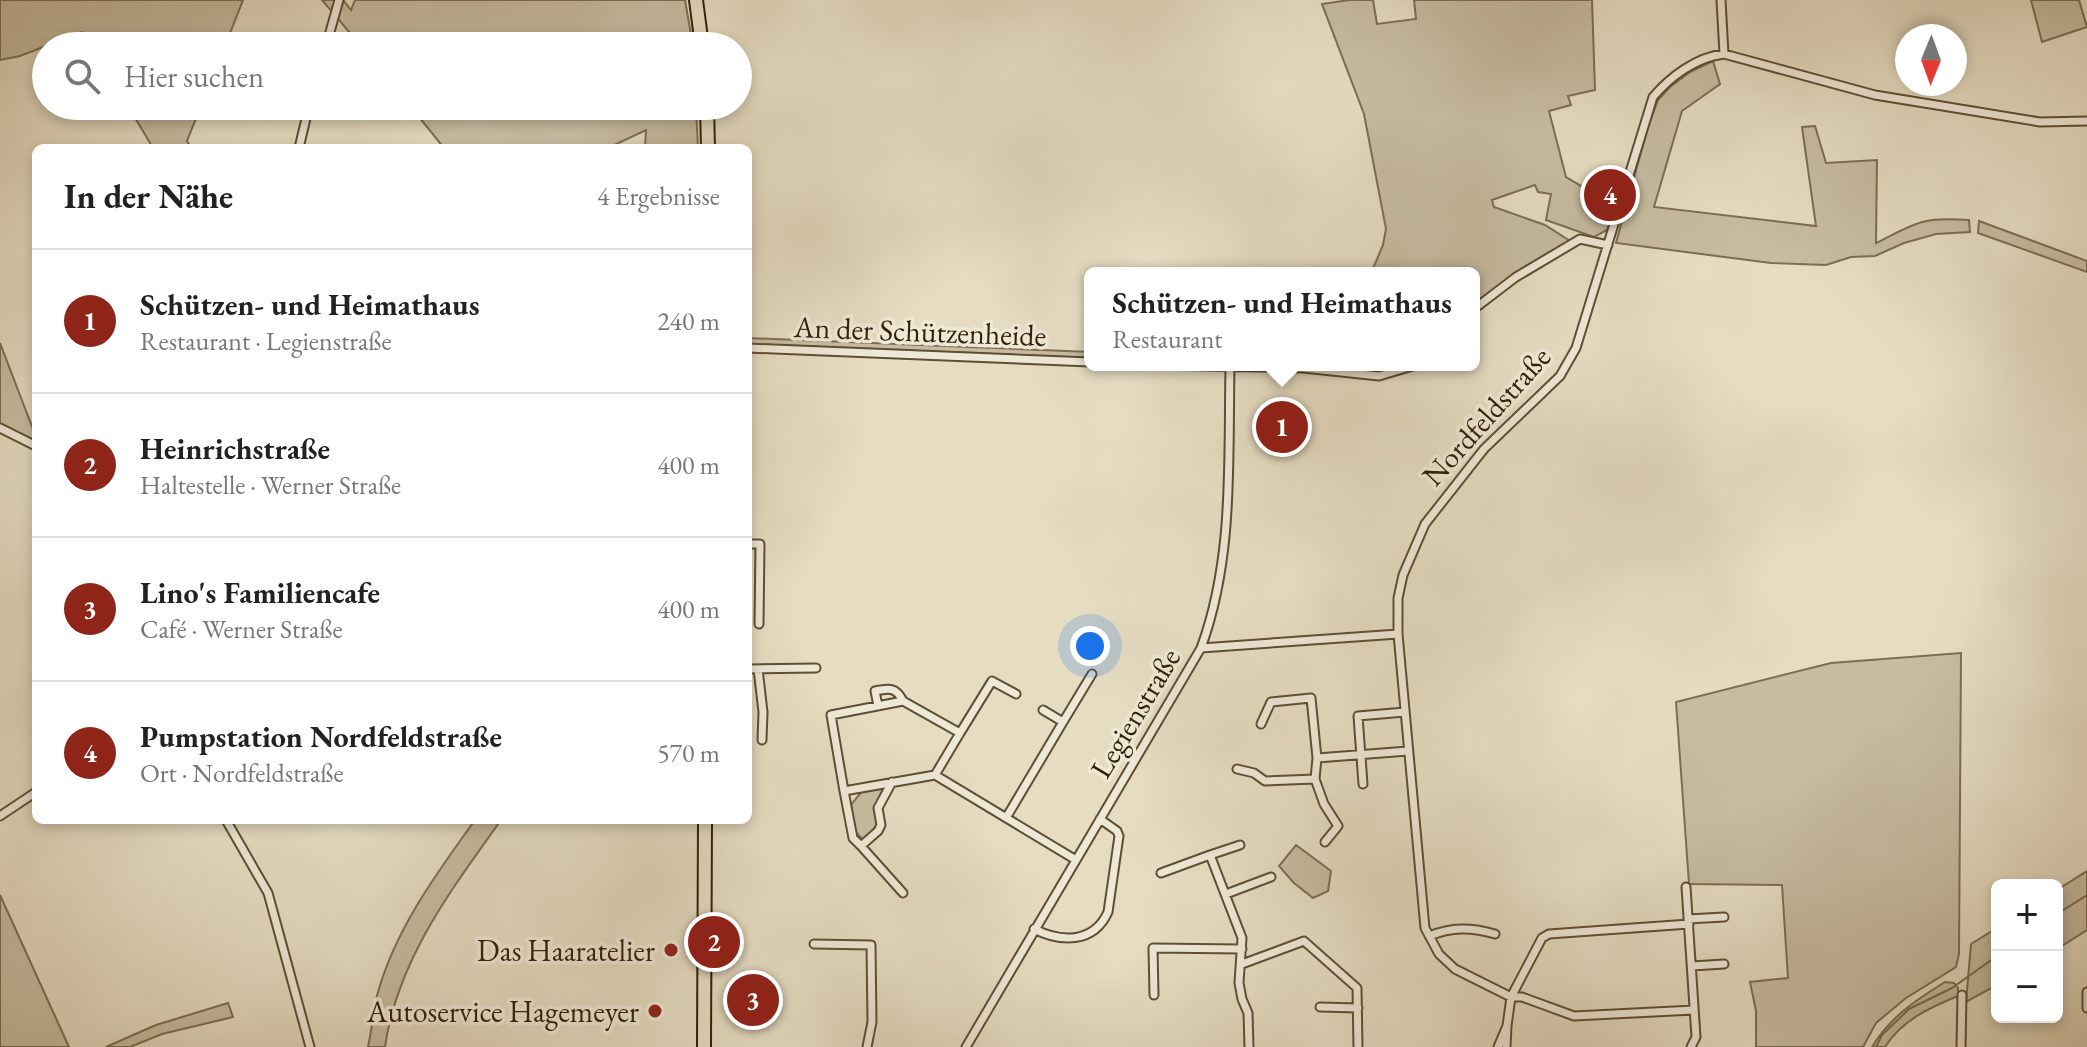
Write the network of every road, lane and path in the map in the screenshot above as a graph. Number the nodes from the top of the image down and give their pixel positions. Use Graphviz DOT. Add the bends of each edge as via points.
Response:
graph roads {
  1 [pos="696,0"];
  2 [pos="1721,0"];
  3 [pos="339,2"];
  4 [pos="330,32"];
  5 [pos="700,32"];
  6 [pos="1724,54"];
  7 [pos="306,120"];
  8 [pos="707,120"];
  9 [pos="2087,121"];
  10 [pos="300,144"];
  11 [pos="708,144"];
  12 [pos="1608,245"];
  13 [pos="1480,304"];
  14 [pos="752,348"];
  15 [pos="1084,362"];
  16 [pos="1230,371"];
  17 [pos="1332,371"];
  18 [pos="1396,371"];
  19 [pos="0,428"];
  20 [pos="32,444"];
  21 [pos="752,544"];
  22 [pos="759,624"];
  23 [pos="1398,634"];
  24 [pos="1201,648"];
  25 [pos="816,668"];
  26 [pos="752,669"];
  27 [pos="758,669"];
  28 [pos="1092,674"];
  29 [pos="1016,694"];
  30 [pos="903,701"];
  31 [pos="878,706"];
  32 [pos="1043,710"];
  33 [pos="1405,712"];
  34 [pos="1063,722"];
  35 [pos="1261,724"];
  36 [pos="960,733"];
  37 [pos="762,740"];
  38 [pos="1408,751"];
  39 [pos="1362,755"];
  40 [pos="1317,758"];
  41 [pos="1237,769"];
  42 [pos="935,775"];
  43 [pos="1315,779"];
  44 [pos="892,782"];
  45 [pos="1363,784"];
  46 [pos="844,791"];
  47 [pos="32,795"];
  48 [pos="0,816"];
  49 [pos="1006,818"];
  50 [pos="1100,819"];
  51 [pos="228,824"];
  52 [pos="705,824"];
  53 [pos="1325,842"];
  54 [pos="1240,845"];
  55 [pos="861,846"];
  56 [pos="1210,855"];
  57 [pos="1076,860"];
  58 [pos="1161,873"];
  59 [pos="1271,877"];
  60 [pos="1686,887"];
  61 [pos="903,893"];
  62 [pos="1226,894"];
  63 [pos="1724,917"];
  64 [pos="1689,922"];
  65 [pos="1034,929"];
  66 [pos="1495,934"];
  67 [pos="1429,936"];
  68 [pos="814,944"];
  69 [pos="1242,949"];
  70 [pos="1242,964"];
  71 [pos="1724,964"];
  72 [pos="1692,966"];
  73 [pos="2087,992"];
  74 [pos="1154,995"];
  75 [pos="1962,995"];
  76 [pos="1511,997"];
  77 [pos="1320,1007"];
  78 [pos="1358,1008"];
  79 [pos="2087,1008"];
  80 [pos="1694,1010"];
  81 [pos="1507,1026"];
  82 [pos="310,1047"];
  83 [pos="704,1047"];
  84 [pos="867,1047"];
  85 [pos="966,1047"];
  86 [pos="1249,1047"];
  87 [pos="1358,1047"];
  88 [pos="1498,1047"];
  89 [pos="1506,1047"];
  90 [pos="1691,1047"];
  91 [pos="1961,1047"];
  1 -- 5 [label="main road"];
  2 -- 6 [label="street"];
  3 -- 4 [label="street"];
  6 -- 9 [label="street" via="1886,97 2040,122"];
  6 -- 12 [label="street, Nordfeldstraße" via="1686,69 1653,97"];
  7 -- 10 [label="street"];
  8 -- 11 [label="main road"];
  12 -- 13 [label="street" via="1580,239"];
  12 -- 23 [label="street, Nordfeldstraße" via="1568,365 1484,449 1417,538 1400,588"];
  14 -- 15 [label="street, An der Schützenheide"];
  16 -- 24 [label="street, Legienstraße" via="1221,577"];
  17 -- 18 [label="street" via="1379,376"];
  19 -- 20 [label="street"];
  21 -- 22 [label="street" via="760,544"];
  23 -- 24 [label="street"];
  23 -- 33 [label="street, Nordfeldstraße"];
  24 -- 50 [label="street, Legienstraße"];
  25 -- 27 [label="street"];
  26 -- 27 [label="street"];
  27 -- 37 [label="street"];
  28 -- 34 [label="street"];
  29 -- 36 [label="street" via="992,681"];
  30 -- 31 [label="street"];
  30 -- 31 [label="street" via="890,688 875,691"];
  30 -- 36 [label="street"];
  31 -- 46 [label="street" via="831,715"];
  32 -- 34 [label="street"];
  33 -- 38 [label="street, Nordfeldstraße"];
  33 -- 39 [label="street" via="1358,716"];
  34 -- 49 [label="street"];
  35 -- 40 [label="street" via="1271,702 1311,698"];
  36 -- 42 [label="street"];
  38 -- 39 [label="street"];
  38 -- 67 [label="street, Nordfeldstraße"];
  39 -- 40 [label="street"];
  39 -- 45 [label="street"];
  40 -- 43 [label="street"];
  41 -- 43 [label="street" via="1265,781"];
  42 -- 44 [label="street"];
  42 -- 49 [label="street"];
  43 -- 53 [label="street" via="1338,826"];
  44 -- 46 [label="street"];
  44 -- 55 [label="street" via="878,808 881,825"];
  46 -- 55 [label="street" via="853,838"];
  47 -- 48 [label="street"];
  49 -- 57 [label="street"];
  50 -- 57 [label="street, Legienstraße"];
  50 -- 65 [label="street" via="1119,835 1104,921 1077,938"];
  51 -- 82 [label="street" via="268,893"];
  52 -- 83 [label="main road"];
  54 -- 56 [label="street"];
  55 -- 61 [label="street"];
  56 -- 58 [label="street"];
  56 -- 62 [label="street"];
  57 -- 65 [label="street, Legienstraße"];
  59 -- 62 [label="street"];
  60 -- 64 [label="street"];
  62 -- 69 [label="street"];
  63 -- 64 [label="street"];
  64 -- 72 [label="street"];
  64 -- 76 [label="street" via="1549,934"];
  65 -- 85 [label="street, Legienstraße"];
  66 -- 67 [label="street" via="1448,928"];
  67 -- 76 [label="street, Nordfeldstraße" via="1455,969"];
  68 -- 84 [label="street" via="871,945 872,1022"];
  69 -- 70 [label="street"];
  69 -- 74 [label="street" via="1153,948"];
  70 -- 78 [label="street" via="1304,941 1357,988"];
  70 -- 86 [label="street" via="1239,983 1248,1013"];
  71 -- 72 [label="street"];
  72 -- 80 [label="street"];
  73 -- 79 [label="street"];
  75 -- 91 [label="street"];
  76 -- 80 [label="street, Nordfeldstraße" via="1574,1016"];
  76 -- 81 [label="street"];
  77 -- 78 [label="street"];
  78 -- 87 [label="street"];
  80 -- 90 [label="street" via="1696,1037"];
  81 -- 88 [label="street"];
  81 -- 89 [label="street"];
}
